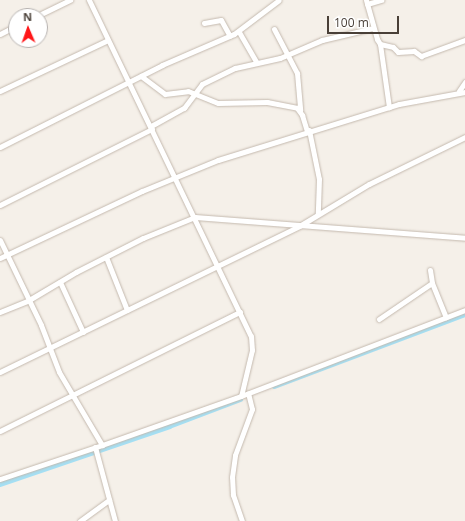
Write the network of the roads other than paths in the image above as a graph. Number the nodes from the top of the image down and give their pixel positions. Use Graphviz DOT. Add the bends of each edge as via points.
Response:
graph roads {
  1 [pos="70,0"];
  2 [pos="90,0"];
  3 [pos="279,0"];
  4 [pos="381,0"];
  5 [pos="367,2"];
  6 [pos="48,11"];
  7 [pos="204,23"];
  8 [pos="373,28"];
  9 [pos="274,29"];
  10 [pos="239,32"];
  11 [pos="230,36"];
  12 [pos="108,40"];
  13 [pos="465,40"];
  14 [pos="380,44"];
  15 [pos="287,54"];
  16 [pos="256,62"];
  17 [pos="141,76"];
  18 [pos="129,81"];
  19 [pos="465,82"];
  20 [pos="0,91"];
  21 [pos="462,92"];
  22 [pos="194,94"];
  23 [pos="389,107"];
  24 [pos="300,110"];
  25 [pos="151,127"];
  26 [pos="308,130"];
  27 [pos="465,137"];
  28 [pos="0,147"];
  29 [pos="174,177"];
  30 [pos="0,206"];
  31 [pos="318,214"];
  32 [pos="195,217"];
  33 [pos="301,224"];
  34 [pos="465,238"];
  35 [pos="0,240"];
  36 [pos="7,255"];
  37 [pos="106,257"];
  38 [pos="0,258"];
  39 [pos="218,265"];
  40 [pos="430,270"];
  41 [pos="60,282"];
  42 [pos="432,283"];
  43 [pos="29,300"];
  44 [pos="127,310"];
  45 [pos="465,310"];
  46 [pos="0,312"];
  47 [pos="240,312"];
  48 [pos="446,317"];
  49 [pos="379,319"];
  50 [pos="83,332"];
  51 [pos="49,349"];
  52 [pos="0,372"];
  53 [pos="248,393"];
  54 [pos="71,394"];
  55 [pos="241,396"];
  56 [pos="0,431"];
  57 [pos="102,445"];
  58 [pos="95,447"];
  59 [pos="0,479"];
  60 [pos="109,500"];
  61 [pos="80,521"];
  62 [pos="115,521"];
  63 [pos="242,521"];
  1 -- 6 [label="street"];
  2 -- 12 [label="street"];
  3 -- 10 [label="street"];
  4 -- 5 [label="street"];
  5 -- 8 [label="street"];
  7 -- 11 [label="street" via="221,20"];
  8 -- 14 [label="street"];
  8 -- 15 [label="street" via="322,40"];
  9 -- 15 [label="street"];
  10 -- 11 [label="street"];
  10 -- 16 [label="street"];
  11 -- 17 [label="street" via="191,51"];
  12 -- 18 [label="street"];
  12 -- 20 [label="street"];
  13 -- 14 [label="street" via="421,56 415,51 401,53 393,47"];
  14 -- 23 [label="street"];
  15 -- 16 [label="street"];
  15 -- 24 [label="street" via="297,73"];
  16 -- 22 [label="street" via="206,81"];
  17 -- 18 [label="street"];
  17 -- 22 [label="street" via="165,94 188,91"];
  18 -- 25 [label="street"];
  18 -- 28 [label="street"];
  19 -- 21 [label="street"];
  21 -- 23 [label="street"];
  22 -- 24 [label="street" via="218,103 267,102"];
  22 -- 25 [label="street" via="184,108"];
  23 -- 26 [label="street"];
  24 -- 26 [label="street"];
  25 -- 29 [label="street"];
  25 -- 30 [label="street"];
  26 -- 29 [label="street"];
  26 -- 31 [label="street" via="319,179"];
  27 -- 31 [label="street" via="369,184"];
  29 -- 32 [label="street"];
  29 -- 36 [label="street"];
  31 -- 33 [label="street"];
  32 -- 33 [label="street"];
  32 -- 37 [label="street" via="164,227"];
  32 -- 39 [label="street"];
  33 -- 34 [label="street"];
  33 -- 39 [label="street"];
  35 -- 36 [label="street"];
  36 -- 38 [label="street"];
  36 -- 43 [label="street"];
  37 -- 41 [label="street"];
  37 -- 44 [label="street"];
  39 -- 44 [label="street"];
  39 -- 47 [label="street"];
  40 -- 42 [label="street"];
  41 -- 43 [label="street"];
  41 -- 50 [label="street"];
  42 -- 48 [label="street"];
  42 -- 49 [label="street"];
  43 -- 46 [label="street"];
  43 -- 51 [label="street"];
  44 -- 50 [label="street"];
  45 -- 48 [label="street"];
  47 -- 54 [label="street"];
  47 -- 55 [label="street" via="253,342"];
  48 -- 53 [label="street"];
  50 -- 51 [label="street"];
  51 -- 52 [label="street"];
  51 -- 54 [label="street"];
  53 -- 55 [label="street"];
  53 -- 63 [label="street" via="252,409 235,455 232,477 233,495"];
  54 -- 56 [label="street"];
  54 -- 57 [label="street"];
  55 -- 57 [label="street"];
  57 -- 58 [label="street"];
  58 -- 59 [label="street"];
  58 -- 60 [label="street"];
  60 -- 61 [label="street"];
  60 -- 62 [label="street"];
}
